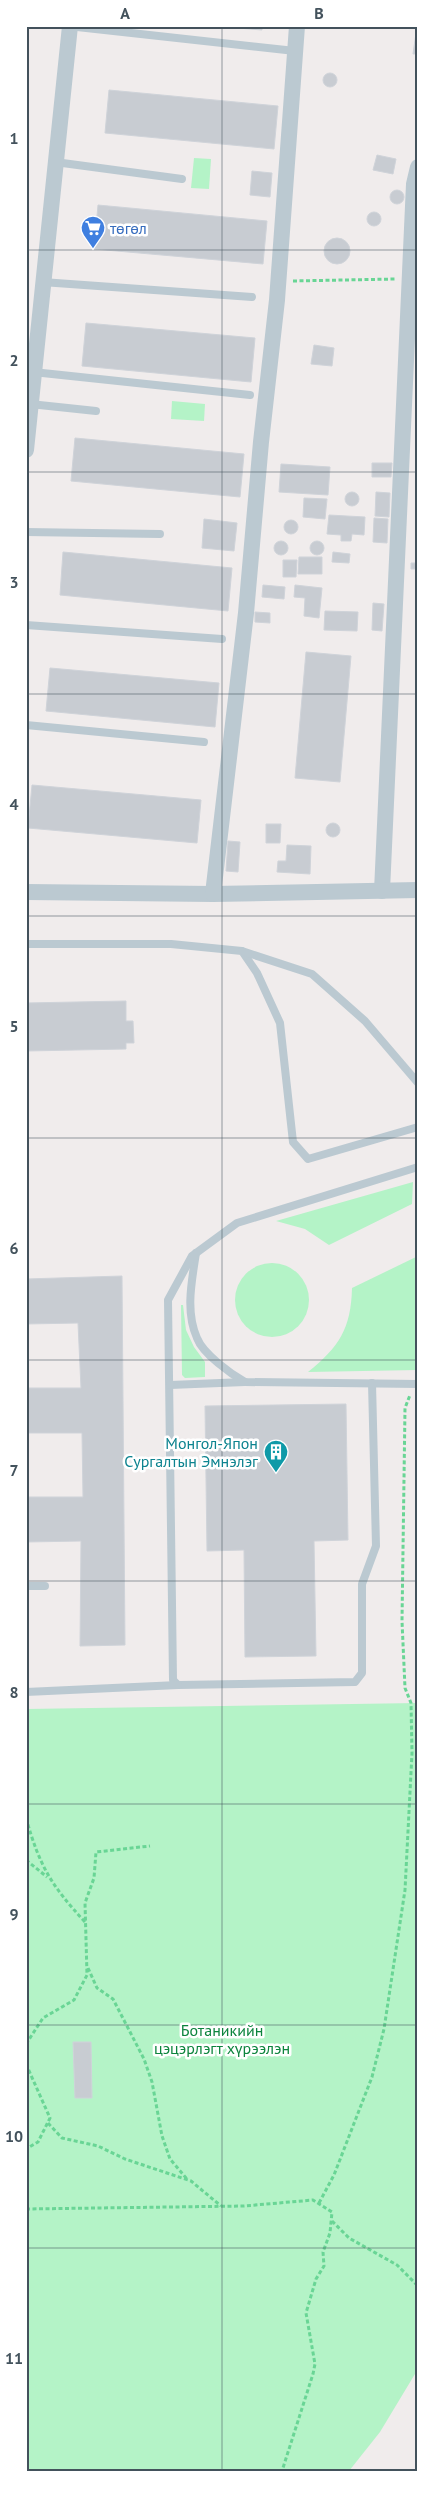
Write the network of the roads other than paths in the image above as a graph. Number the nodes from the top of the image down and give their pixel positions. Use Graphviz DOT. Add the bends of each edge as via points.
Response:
graph roads {
  1 [pos="69,26"];
  2 [pos="297,26"];
  3 [pos="296,51"];
  4 [pos="55,162"];
  5 [pos="418,167"];
  6 [pos="182,179"];
  7 [pos="42,282"];
  8 [pos="252,297"];
  9 [pos="33,372"];
  10 [pos="250,395"];
  11 [pos="30,404"];
  12 [pos="96,410"];
  13 [pos="26,450"];
  14 [pos="26,532"];
  15 [pos="160,534"];
  16 [pos="26,625"];
  17 [pos="222,640"];
  18 [pos="26,725"];
  19 [pos="204,742"];
  20 [pos="418,890"];
  21 [pos="382,891"];
  22 [pos="26,892"];
  23 [pos="213,894"];
  24 [pos="26,944"];
  25 [pos="242,951"];
  26 [pos="418,1083"];
  27 [pos="418,1127"];
  28 [pos="418,1167"];
  29 [pos="196,1253"];
  30 [pos="245,1382"];
  31 [pos="372,1383"];
  32 [pos="417,1384"];
  33 [pos="170,1385"];
  34 [pos="26,1586"];
  35 [pos="44,1586"];
  36 [pos="178,1685"];
  37 [pos="26,1692"];
  1 -- 3 [label="lane"];
  1 -- 4 [label="street"];
  2 -- 3 [label="street"];
  3 -- 23 [label="street" via="246,613"];
  4 -- 6 [label="lane"];
  4 -- 7 [label="street"];
  5 -- 21 [label="street" via="414,184"];
  7 -- 8 [label="lane"];
  7 -- 9 [label="street"];
  9 -- 10 [label="lane"];
  9 -- 11 [label="street"];
  11 -- 12 [label="lane"];
  11 -- 13 [label="street"];
  14 -- 15 [label="lane"];
  16 -- 17 [label="lane"];
  18 -- 19 [label="lane"];
  20 -- 21 [label="street"];
  21 -- 23 [label="street"];
  22 -- 23 [label="street"];
  24 -- 25 [label="lane" via="171,944"];
  25 -- 26 [label="lane" via="312,974 365,1021"];
  25 -- 27 [label="lane" via="257,974 280,1023 293,1142 299,1152 308,1159"];
  28 -- 29 [label="lane" via="237,1223"];
  29 -- 30 [label="lane" via="190,1303 197,1339 224,1368"];
  29 -- 33 [label="lane" via="168,1300"];
  30 -- 31 [label="lane"];
  30 -- 33 [label="lane"];
  31 -- 32 [label="lane"];
  31 -- 36 [label="lane" via="376,1546 362,1584 362,1673 355,1682"];
  33 -- 36 [label="lane" via="173,1680"];
  34 -- 35 [label="lane"];
  36 -- 37 [label="lane"];
}
